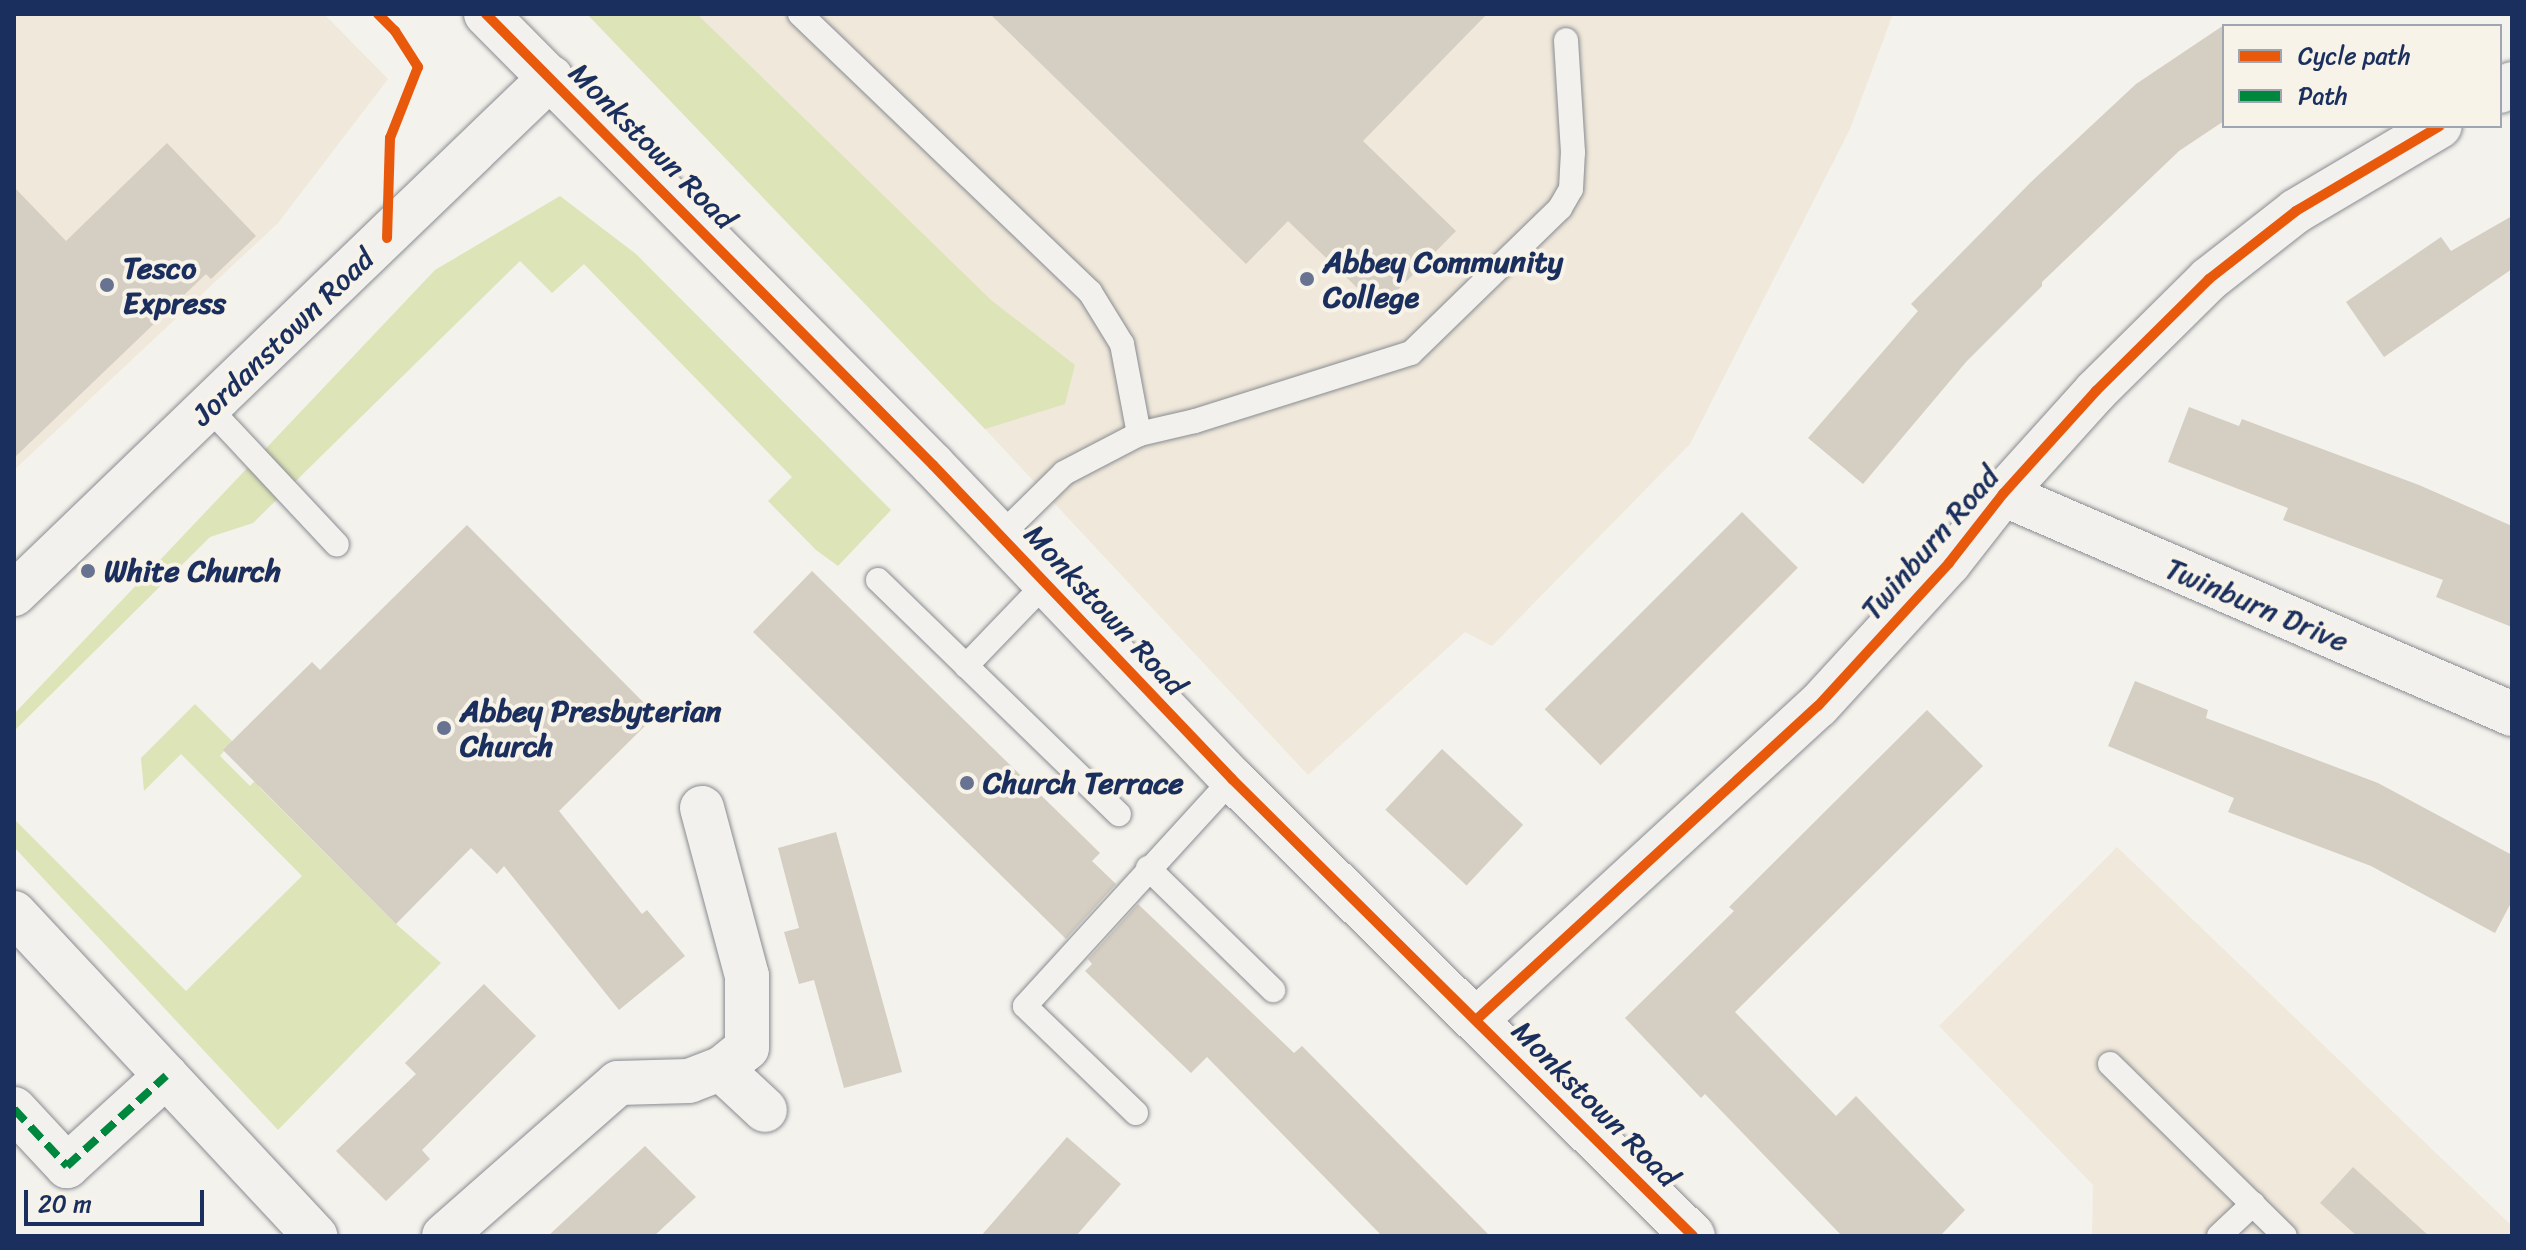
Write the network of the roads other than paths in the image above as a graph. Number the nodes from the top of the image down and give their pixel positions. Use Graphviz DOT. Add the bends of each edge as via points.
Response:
graph roads {
  1 [pos="486,14"];
  2 [pos="800,14"];
  3 [pos="1566,40"];
  4 [pos="551,77"];
  5 [pos="2437,128"];
  6 [pos="209,408"];
  7 [pos="1139,434"];
  8 [pos="2003,494"];
  9 [pos="1001,535"];
  10 [pos="337,545"];
  11 [pos="878,580"];
  12 [pos="1046,583"];
  13 [pos="14,594"];
  14 [pos="966,666"];
  15 [pos="2512,714"];
  16 [pos="1232,779"];
  17 [pos="702,808"];
  18 [pos="1119,814"];
  19 [pos="1148,868"];
  20 [pos="14,913"];
  21 [pos="1273,990"];
  22 [pos="1476,1020"];
  23 [pos="2110,1064"];
  24 [pos="721,1069"];
  25 [pos="166,1076"];
  26 [pos="14,1109"];
  27 [pos="765,1110"];
  28 [pos="1136,1113"];
  29 [pos="2253,1204"];
  30 [pos="315,1236"];
  31 [pos="444,1236"];
  32 [pos="1693,1236"];
  33 [pos="2219,1236"];
  34 [pos="2285,1236"];
  1 -- 4 [label="street, Monkstown Road"];
  2 -- 7 [label="lane" via="1090,292 1122,344"];
  3 -- 7 [label="lane" via="1571,189 1560,208 1411,353"];
  4 -- 6 [label="street, Jordanstown Road"];
  4 -- 9 [label="street, Monkstown Road"];
  5 -- 8 [label="street, Twinburn Road" via="2296,211 2209,279 2096,391"];
  6 -- 10 [label="lane"];
  6 -- 13 [label="street, Jordanstown Road"];
  7 -- 9 [label="lane" via="1064,473"];
  8 -- 15 [label="street, Twinburn Drive"];
  8 -- 22 [label="street, Twinburn Road" via="1949,563 1818,706"];
  9 -- 12 [label="street, Monkstown Road"];
  11 -- 14 [label="lane"];
  12 -- 14 [label="lane"];
  12 -- 16 [label="street, Monkstown Road"];
  14 -- 18 [label="lane"];
  16 -- 19 [label="lane"];
  16 -- 22 [label="street, Monkstown Road"];
  17 -- 24 [label="street" via="747,976 747,1048"];
  19 -- 21 [label="lane"];
  19 -- 28 [label="lane" via="1025,1006"];
  20 -- 25 [label="street"];
  22 -- 32 [label="street, Monkstown Road"];
  23 -- 29 [label="lane"];
  24 -- 27 [label="street"];
  24 -- 31 [label="street" via="689,1081 618,1083"];
  25 -- 26 [label="street" via="67,1166"];
  25 -- 30 [label="street"];
  29 -- 33 [label="lane"];
  29 -- 34 [label="lane"];
}
